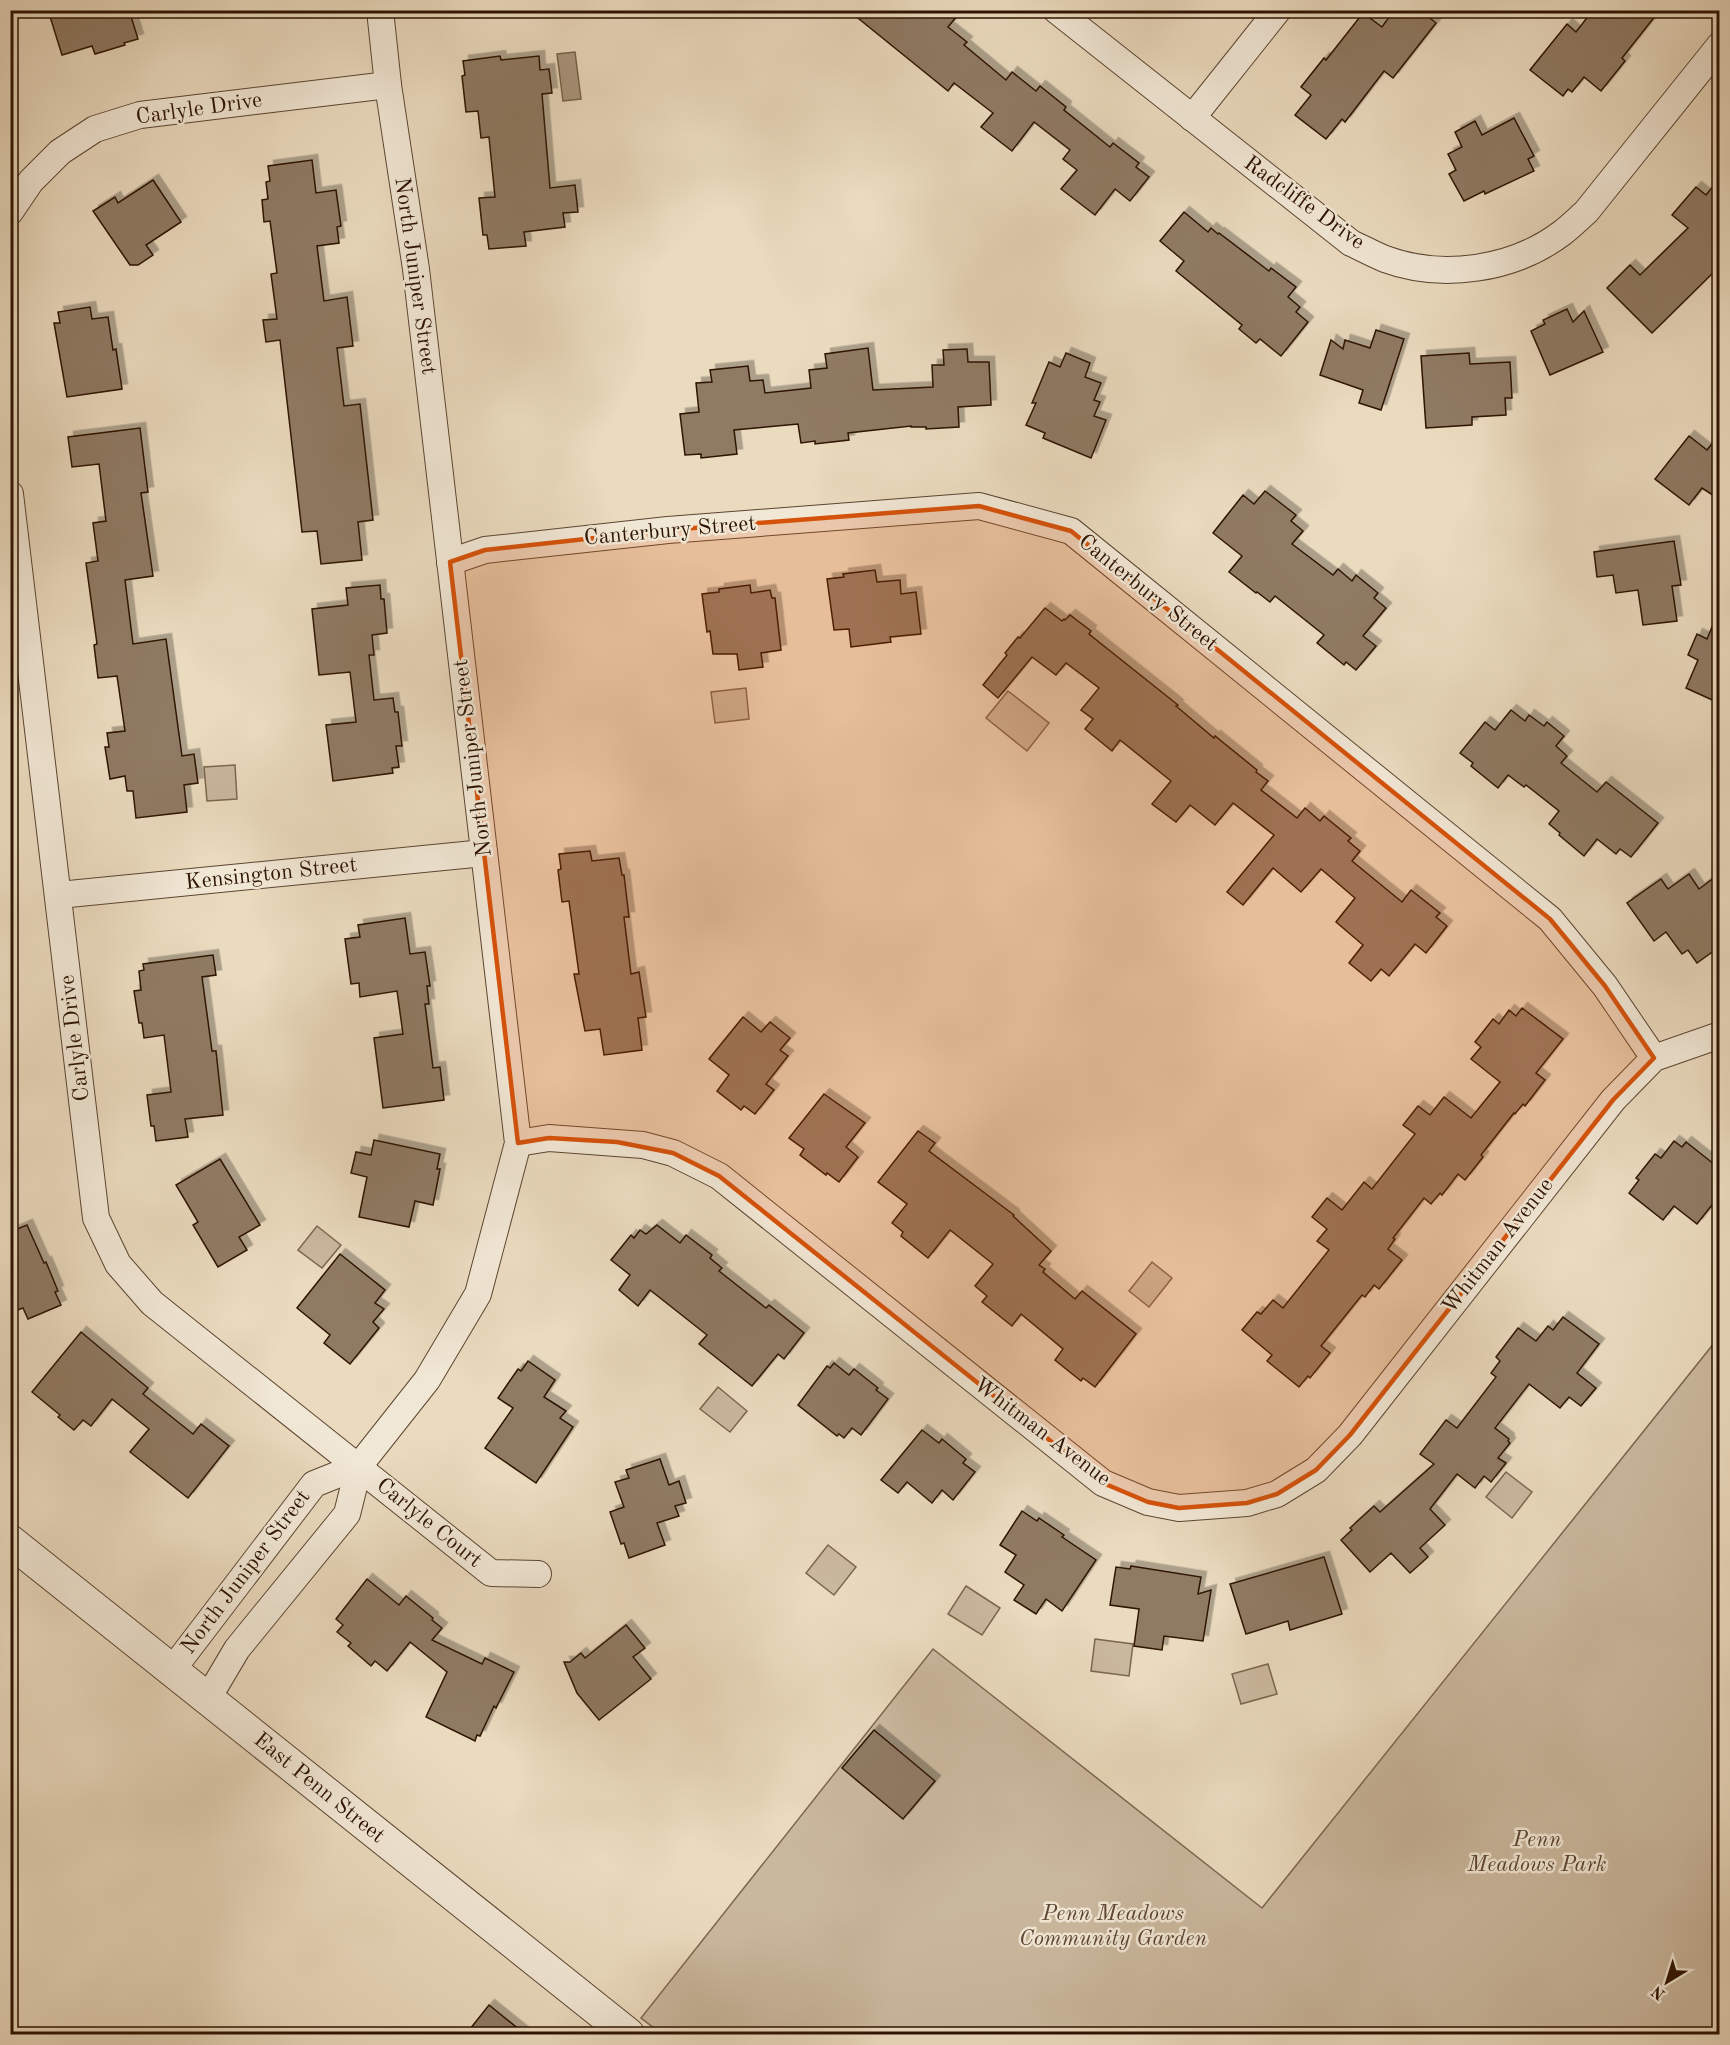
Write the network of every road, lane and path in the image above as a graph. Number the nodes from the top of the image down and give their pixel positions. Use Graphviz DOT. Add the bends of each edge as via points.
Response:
graph roads {
  1 [pos="380,10"];
  2 [pos="1056,10"];
  3 [pos="1278,10"];
  4 [pos="1719,45"];
  5 [pos="388,85"];
  6 [pos="1192,118"];
  7 [pos="10,212"];
  8 [pos="10,494"];
  9 [pos="450,562"];
  10 [pos="484,853"];
  11 [pos="59,895"];
  12 [pos="1719,1035"];
  13 [pos="1654,1058"];
  14 [pos="518,1143"];
  15 [pos="359,1466"];
  16 [pos="10,1541"];
  17 [pos="538,1574"];
  18 [pos="172,1670"];
  19 [pos="208,1698"];
  20 [pos="628,2034"];
  1 -- 5 [label="street, North Juniper Street"];
  2 -- 6 [label="street, Radcliffe Drive"];
  3 -- 6 [label="street"];
  4 -- 6 [label="street, Radcliffe Drive" via="1586,212 1562,234 1529,253 1493,265 1455,270 1417,267 1386,259 1351,243"];
  5 -- 7 [label="street, Carlyle Drive" via="140,115 95,129 60,152 31,181"];
  5 -- 9 [label="street, North Juniper Street" via="416,269"];
  8 -- 11 [label="street, Carlyle Drive"];
  9 -- 10 [label="street, North Juniper Street"];
  9 -- 13 [label="street, Canterbury Street" via="485,550 656,531 979,506 1071,531 1550,919 1605,986"];
  10 -- 11 [label="street, Kensington Street"];
  10 -- 14 [label="street, North Juniper Street"];
  11 -- 15 [label="street, Carlyle Drive" via="96,1218 118,1264 152,1303"];
  12 -- 13 [label="street, Whitman Avenue"];
  13 -- 14 [label="street, Whitman Avenue" via="1613,1100 1350,1435 1316,1470 1277,1494 1247,1503 1179,1508 1148,1502 1103,1483 719,1176 673,1153 617,1142 549,1138"];
  14 -- 15 [label="street, North Juniper Street" via="478,1294 427,1380"];
  15 -- 17 [label="street, Carlyle Court" via="491,1573"];
  15 -- 18 [label="street, North Juniper Street" via="314,1484"];
  15 -- 19 [label="street, North Juniper Street" via="347,1514 237,1649"];
  16 -- 18 [label="street, East Penn Street"];
  18 -- 19 [label="street, East Penn Street"];
  19 -- 20 [label="street, East Penn Street"];
}
